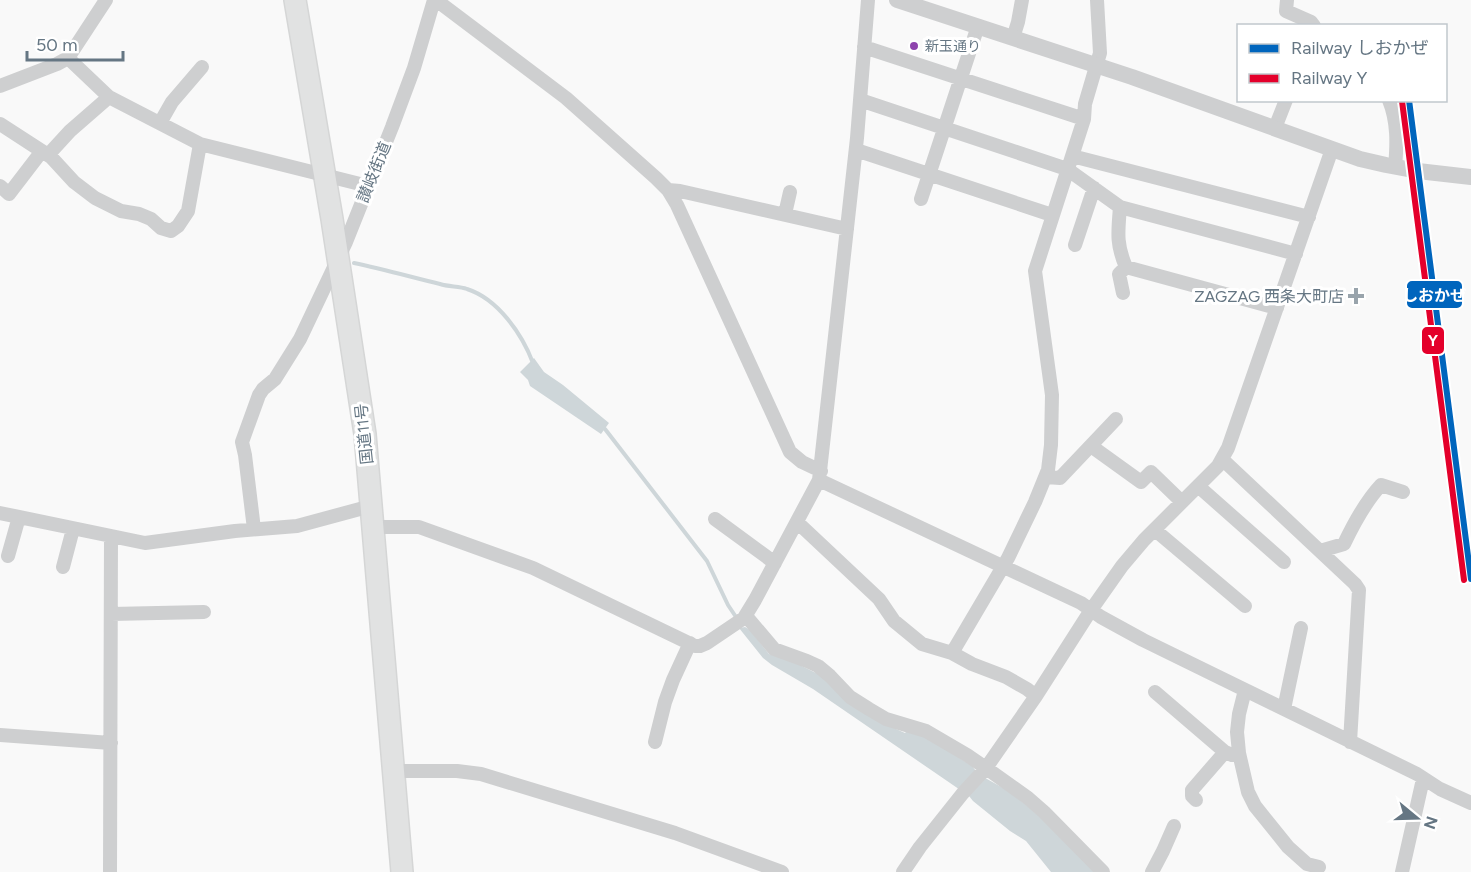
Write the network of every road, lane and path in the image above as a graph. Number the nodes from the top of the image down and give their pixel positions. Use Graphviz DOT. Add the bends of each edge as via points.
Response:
graph roads {
  1 [pos="106,0"];
  2 [pos="295,0"];
  3 [pos="435,0"];
  4 [pos="868,0"];
  5 [pos="897,0"];
  6 [pos="1022,0"];
  7 [pos="1097,0"];
  8 [pos="1287,0"];
  9 [pos="1313,24"];
  10 [pos="978,26"];
  11 [pos="1012,38"];
  12 [pos="864,47"];
  13 [pos="68,58"];
  14 [pos="1097,65"];
  15 [pos="202,67"];
  16 [pos="960,78"];
  17 [pos="0,86"];
  18 [pos="109,97"];
  19 [pos="860,100"];
  20 [pos="1285,102"];
  21 [pos="1390,102"];
  22 [pos="1084,119"];
  23 [pos="160,123"];
  24 [pos="0,124"];
  25 [pos="944,128"];
  26 [pos="1275,128"];
  27 [pos="200,144"];
  28 [pos="1332,149"];
  29 [pos="856,150"];
  30 [pos="45,153"];
  31 [pos="1070,162"];
  32 [pos="1395,167"];
  33 [pos="929,175"];
  34 [pos="325,176"];
  35 [pos="1471,177"];
  36 [pos="0,186"];
  37 [pos="368,186"];
  38 [pos="1094,188"];
  39 [pos="668,190"];
  40 [pos="790,192"];
  41 [pos="921,199"];
  42 [pos="1120,207"];
  43 [pos="785,214"];
  44 [pos="1052,215"];
  45 [pos="1309,217"];
  46 [pos="847,229"];
  47 [pos="1075,245"];
  48 [pos="1296,254"];
  49 [pos="338,258"];
  50 [pos="1126,267"];
  51 [pos="1122,293"];
  52 [pos="1277,308"];
  53 [pos="1116,419"];
  54 [pos="1091,446"];
  55 [pos="1222,459"];
  56 [pos="820,476"];
  57 [pos="1046,477"];
  58 [pos="1198,486"];
  59 [pos="1402,492"];
  60 [pos="1182,502"];
  61 [pos="0,513"];
  62 [pos="372,516"];
  63 [pos="19,517"];
  64 [pos="715,519"];
  65 [pos="797,522"];
  66 [pos="73,529"];
  67 [pos="254,529"];
  68 [pos="1155,530"];
  69 [pos="111,536"];
  70 [pos="1320,551"];
  71 [pos="8,556"];
  72 [pos="1284,562"];
  73 [pos="775,563"];
  74 [pos="63,567"];
  75 [pos="1002,567"];
  76 [pos="1245,606"];
  77 [pos="1091,610"];
  78 [pos="204,612"];
  79 [pos="111,614"];
  80 [pos="741,619"];
  81 [pos="1301,628"];
  82 [pos="690,643"];
  83 [pos="952,653"];
  84 [pos="1245,690"];
  85 [pos="1155,692"];
  86 [pos="1036,696"];
  87 [pos="1284,709"];
  88 [pos="0,735"];
  89 [pos="655,742"];
  90 [pos="1350,742"];
  91 [pos="111,743"];
  92 [pos="1232,753"];
  93 [pos="984,770"];
  94 [pos="394,771"];
  95 [pos="1423,778"];
  96 [pos="1196,800"];
  97 [pos="1471,803"];
  98 [pos="1174,826"];
  99 [pos="1319,867"];
  100 [pos="778,871"];
  101 [pos="110,872"];
  102 [pos="402,872"];
  103 [pos="903,872"];
  104 [pos="1103,872"];
  105 [pos="1152,872"];
  106 [pos="1402,872"];
  1 -- 13 [label="street"];
  2 -- 34 [label="highway, 国道11号"];
  3 -- 37 [label="street, 讃岐街道"];
  3 -- 39 [label="street" via="566,98"];
  4 -- 12 [label="street"];
  5 -- 10 [label="street"];
  6 -- 11 [label="street"];
  7 -- 14 [label="street"];
  8 -- 9 [label="street" via="1286,11"];
  10 -- 11 [label="street"];
  10 -- 16 [label="street"];
  11 -- 14 [label="street"];
  12 -- 16 [label="street"];
  12 -- 19 [label="street"];
  13 -- 17 [label="street"];
  13 -- 18 [label="street"];
  14 -- 22 [label="street"];
  14 -- 26 [label="street"];
  15 -- 23 [label="street"];
  16 -- 22 [label="street"];
  16 -- 25 [label="street"];
  18 -- 23 [label="street"];
  18 -- 30 [label="street"];
  19 -- 25 [label="street"];
  19 -- 29 [label="street"];
  20 -- 26 [label="street"];
  21 -- 32 [label="street" via="1397,145"];
  22 -- 31 [label="street"];
  23 -- 27 [label="street"];
  24 -- 30 [label="street"];
  25 -- 31 [label="street"];
  25 -- 33 [label="street"];
  26 -- 28 [label="street"];
  27 -- 30 [label="street" via="188,211 171,231 152,219 120,211 95,198"];
  27 -- 34 [label="street"];
  28 -- 32 [label="street"];
  28 -- 45 [label="street"];
  29 -- 33 [label="street"];
  29 -- 46 [label="street"];
  30 -- 36 [label="street" via="9,194"];
  31 -- 38 [label="street"];
  31 -- 44 [label="street"];
  31 -- 45 [label="street"];
  32 -- 35 [label="street"];
  33 -- 41 [label="street"];
  33 -- 44 [label="street"];
  34 -- 37 [label="street"];
  34 -- 49 [label="highway, 国道11号"];
  37 -- 49 [label="street, 讃岐街道"];
  38 -- 42 [label="street"];
  38 -- 47 [label="street"];
  39 -- 43 [label="street"];
  39 -- 56 [label="street" via="790,452"];
  40 -- 43 [label="street"];
  42 -- 48 [label="street"];
  42 -- 50 [label="street" via="1118,250"];
  43 -- 46 [label="street"];
  44 -- 57 [label="street" via="1035,271 1052,395"];
  45 -- 48 [label="street"];
  46 -- 56 [label="street"];
  48 -- 52 [label="street"];
  49 -- 62 [label="highway, 国道11号" via="365,434"];
  49 -- 67 [label="street, 讃岐街道" via="300,339 275,379 259,395 242,442"];
  50 -- 51 [label="street" via="1119,274"];
  50 -- 52 [label="street"];
  52 -- 55 [label="street"];
  53 -- 54 [label="street"];
  54 -- 57 [label="street" via="1060,478"];
  54 -- 60 [label="street" via="1141,482 1152,472"];
  55 -- 58 [label="street"];
  55 -- 70 [label="street"];
  56 -- 65 [label="street"];
  56 -- 75 [label="street"];
  57 -- 75 [label="street"];
  58 -- 60 [label="street"];
  58 -- 72 [label="street"];
  59 -- 70 [label="street" via="1381,485 1344,544"];
  60 -- 68 [label="street"];
  61 -- 63 [label="street"];
  62 -- 67 [label="street"];
  62 -- 82 [label="street" via="418,527 533,568"];
  62 -- 94 [label="highway, 国道11号"];
  63 -- 66 [label="street"];
  63 -- 71 [label="street"];
  64 -- 73 [label="street"];
  65 -- 73 [label="street"];
  65 -- 83 [label="street" via="874,594 894,621 922,644"];
  66 -- 69 [label="street"];
  66 -- 74 [label="street"];
  67 -- 69 [label="street" via="146,543"];
  68 -- 76 [label="street"];
  68 -- 77 [label="street" via="1122,566"];
  69 -- 79 [label="street"];
  70 -- 90 [label="street" via="1359,590"];
  73 -- 80 [label="street"];
  75 -- 77 [label="street"];
  75 -- 83 [label="street"];
  77 -- 84 [label="street"];
  77 -- 86 [label="street"];
  78 -- 79 [label="street"];
  79 -- 91 [label="street"];
  80 -- 82 [label="street" via="700,646"];
  80 -- 93 [label="street" via="774,649 818,666 850,697 886,719 926,731"];
  81 -- 87 [label="street"];
  82 -- 89 [label="street" via="665,702"];
  83 -- 86 [label="street" via="1006,677"];
  84 -- 87 [label="street"];
  84 -- 92 [label="street"];
  85 -- 92 [label="street"];
  86 -- 93 [label="street"];
  87 -- 90 [label="street"];
  88 -- 91 [label="street"];
  90 -- 95 [label="street"];
  91 -- 101 [label="street"];
  92 -- 96 [label="street" via="1192,790"];
  92 -- 99 [label="street" via="1255,806 1288,847 1306,864"];
  93 -- 103 [label="street"];
  93 -- 104 [label="street" via="1028,798"];
  94 -- 100 [label="street" via="481,774 675,833"];
  94 -- 102 [label="highway, 国道11号"];
  95 -- 97 [label="street"];
  95 -- 106 [label="street"];
  98 -- 105 [label="street"];
}
